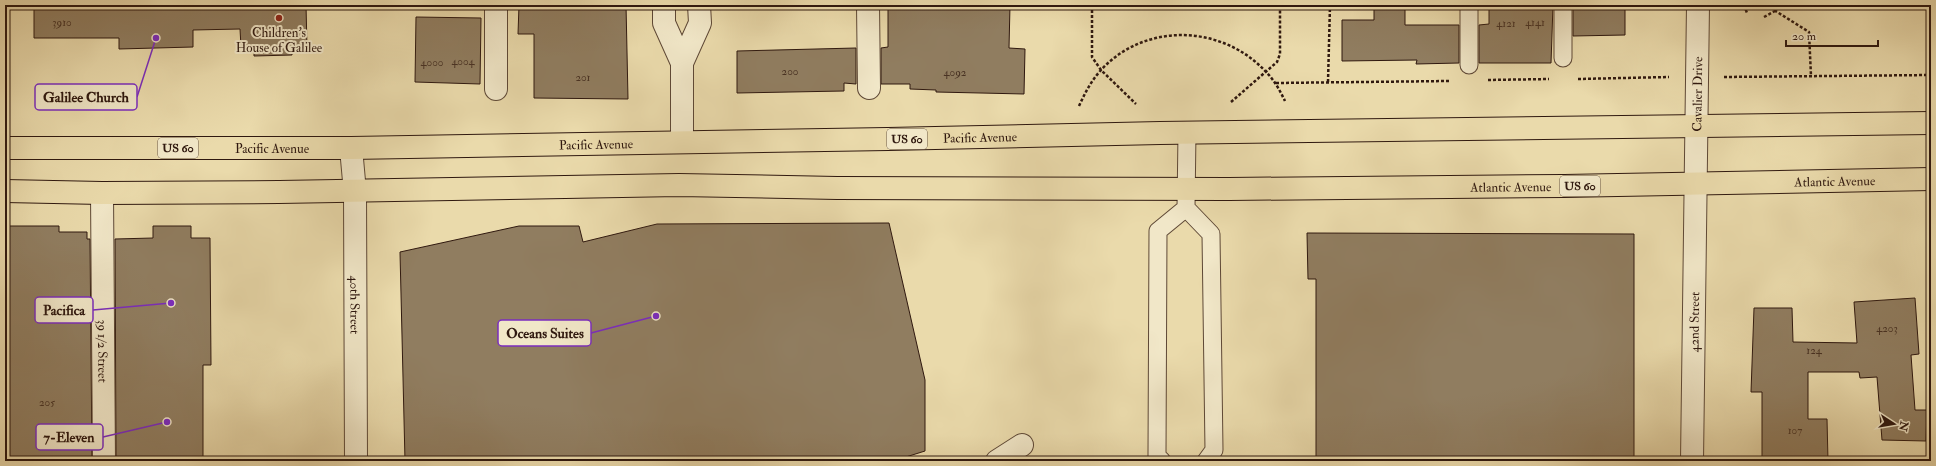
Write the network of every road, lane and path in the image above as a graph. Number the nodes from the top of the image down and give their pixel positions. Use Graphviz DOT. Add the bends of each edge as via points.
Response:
graph roads {
  1 [pos="496,5"];
  2 [pos="664,5"];
  3 [pos="699,5"];
  4 [pos="868,5"];
  5 [pos="1092,5"];
  6 [pos="1280,5"];
  7 [pos="1330,5"];
  8 [pos="1469,5"];
  9 [pos="1563,5"];
  10 [pos="1698,5"];
  11 [pos="1744,5"];
  12 [pos="1766,5"];
  13 [pos="1775,11"];
  14 [pos="1747,13"];
  15 [pos="1764,17"];
  16 [pos="1563,58"];
  17 [pos="682,63"];
  18 [pos="1469,65"];
  19 [pos="1101,70"];
  20 [pos="1267,72"];
  21 [pos="1931,75"];
  22 [pos="1811,76"];
  23 [pos="1697,77"];
  24 [pos="1556,79"];
  25 [pos="1571,79"];
  26 [pos="1454,80"];
  27 [pos="1485,80"];
  28 [pos="1328,82"];
  29 [pos="1276,83"];
  30 [pos="868,88"];
  31 [pos="496,89"];
  32 [pos="1285,101"];
  33 [pos="1231,102"];
  34 [pos="1136,104"];
  35 [pos="1078,106"];
  36 [pos="1931,123"];
  37 [pos="1697,126"];
  38 [pos="1187,132"];
  39 [pos="682,142"];
  40 [pos="5,148"];
  41 [pos="351,148"];
  42 [pos="1931,179"];
  43 [pos="1696,183"];
  44 [pos="5,191"];
  45 [pos="355,192"];
  46 [pos="102,193"];
  47 [pos="1186,198"];
  48 [pos="1022,445"];
  49 [pos="104,461"];
  50 [pos="356,461"];
  51 [pos="997,461"];
  52 [pos="1162,461"];
  53 [pos="1206,461"];
  54 [pos="1692,461"];
  1 -- 31 [label="street"];
  2 -- 17 [label="street" via="664,23"];
  3 -- 17 [label="street" via="700,23"];
  4 -- 30 [label="street"];
  5 -- 19 [label="path" via="1092,57"];
  6 -- 20 [label="path" via="1280,54 1277,62"];
  7 -- 28 [label="path"];
  8 -- 18 [label="lane"];
  9 -- 16 [label="lane"];
  10 -- 23 [label="street, Cavalier Drive"];
  11 -- 14 [label="path"];
  12 -- 13 [label="path"];
  13 -- 15 [label="path"];
  13 -- 22 [label="path" via="1809,32"];
  17 -- 39 [label="street"];
  19 -- 20 [label="path" via="1111,60 1141,42 1179,35 1218,40 1242,52"];
  19 -- 34 [label="path"];
  19 -- 35 [label="path"];
  20 -- 29 [label="path"];
  20 -- 33 [label="path"];
  21 -- 22 [label="path"];
  22 -- 23 [label="path"];
  23 -- 25 [label="path"];
  23 -- 37 [label="street, Cavalier Drive"];
  24 -- 27 [label="path"];
  26 -- 28 [label="path"];
  28 -- 29 [label="path"];
  29 -- 32 [label="path"];
  36 -- 37 [label="highway, US 60"];
  37 -- 38 [label="highway, US 60"];
  37 -- 43 [label="street, Cavalier Drive"];
  38 -- 39 [label="highway, Pacific Avenue / US 60"];
  38 -- 47 [label="lane"];
  39 -- 41 [label="highway, Pacific Avenue / US 60"];
  40 -- 41 [label="highway, Pacific Avenue / US 60"];
  41 -- 45 [label="street, 40th Street"];
  42 -- 43 [label="highway, Atlantic Avenue / US 60"];
  43 -- 47 [label="highway, Atlantic Avenue / US 60"];
  43 -- 54 [label="street, 42nd Street"];
  44 -- 46 [label="highway, US 60"];
  45 -- 46 [label="highway, US 60"];
  45 -- 47 [label="highway, US 60" via="679,185"];
  45 -- 50 [label="street, 40th Street"];
  46 -- 49 [label="street, 39 1/2 Street"];
  47 -- 52 [label="lane" via="1158,231 1157,456"];
  47 -- 53 [label="lane" via="1211,234 1214,450"];
  48 -- 51 [label="street"];
}
